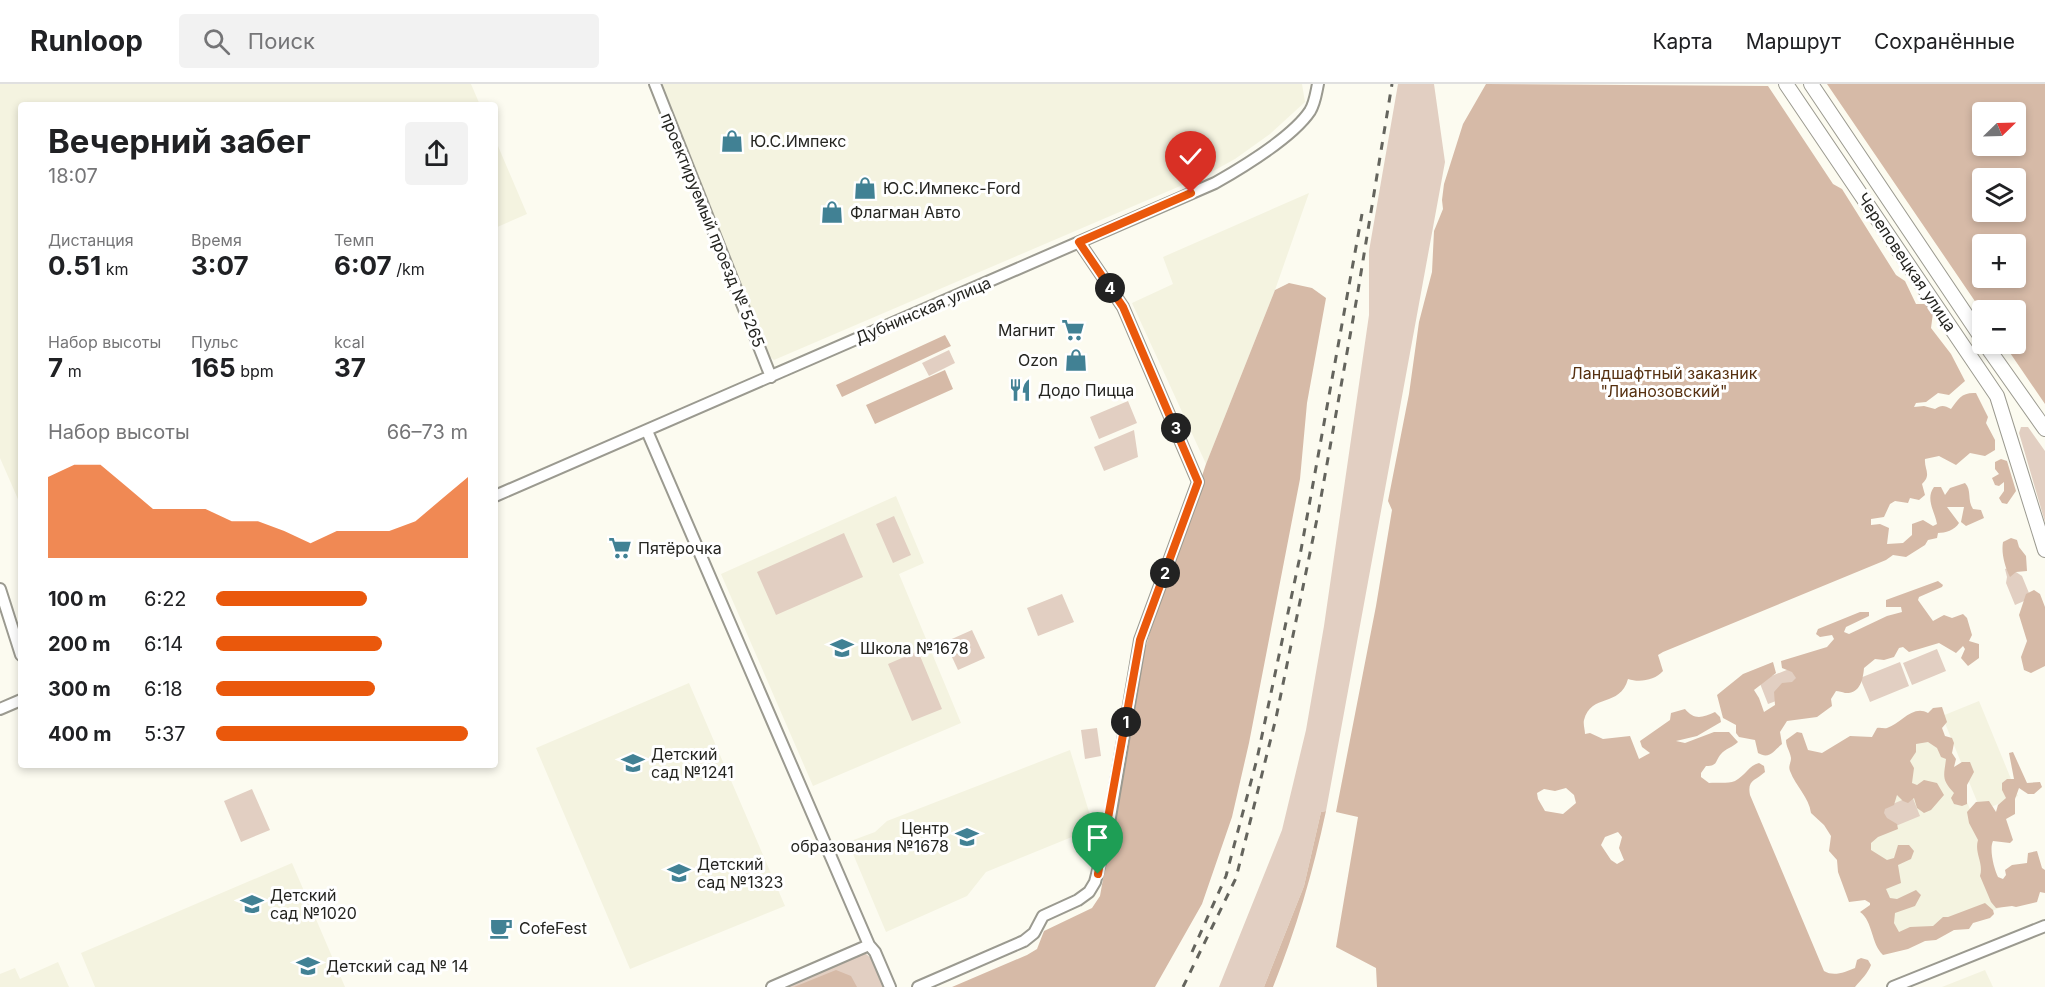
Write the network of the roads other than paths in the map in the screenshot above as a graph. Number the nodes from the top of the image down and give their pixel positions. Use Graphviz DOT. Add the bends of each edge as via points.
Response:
graph roads {
  1 [pos="655,84"];
  2 [pos="1318,84"];
  3 [pos="1786,84"];
  4 [pos="1810,84"];
  5 [pos="1079,242"];
  6 [pos="1972,324"];
  7 [pos="1992,354"];
  8 [pos="771,377"];
  9 [pos="2045,429"];
  10 [pos="647,431"];
  11 [pos="498,495"];
  12 [pos="2044,548"];
  13 [pos="0,589"];
  14 [pos="18,646"];
  15 [pos="18,701"];
  16 [pos="0,709"];
  17 [pos="2045,926"];
  18 [pos="869,945"];
  19 [pos="772,987"];
  20 [pos="890,987"];
  21 [pos="918,987"];
  22 [pos="1893,987"];
  1 -- 8 [label="street, проектируемый проезд № 5265"];
  2 -- 5 [label="street, Дубнинская улица" via="1314,103 1302,120 1251,161 1215,183"];
  3 -- 12 [label="main road, Череповецкая улица" via="1997,396"];
  4 -- 6 [label="main road, Череповецкая улица"];
  5 -- 8 [label="street, Дубнинская улица"];
  5 -- 21 [label="street" via="1123,307 1198,482 1140,640 1107,835 1095,882 1078,900 1043,916 1034,933 1024,941"];
  7 -- 9 [label="main road, Череповецкая улица"];
  8 -- 10 [label="street, Дубнинская улица"];
  10 -- 11 [label="street, Дубнинская улица"];
  10 -- 18 [label="street"];
  13 -- 14 [label="street"];
  15 -- 16 [label="street"];
  17 -- 22 [label="street"];
  18 -- 19 [label="street"];
  18 -- 20 [label="street"];
}
